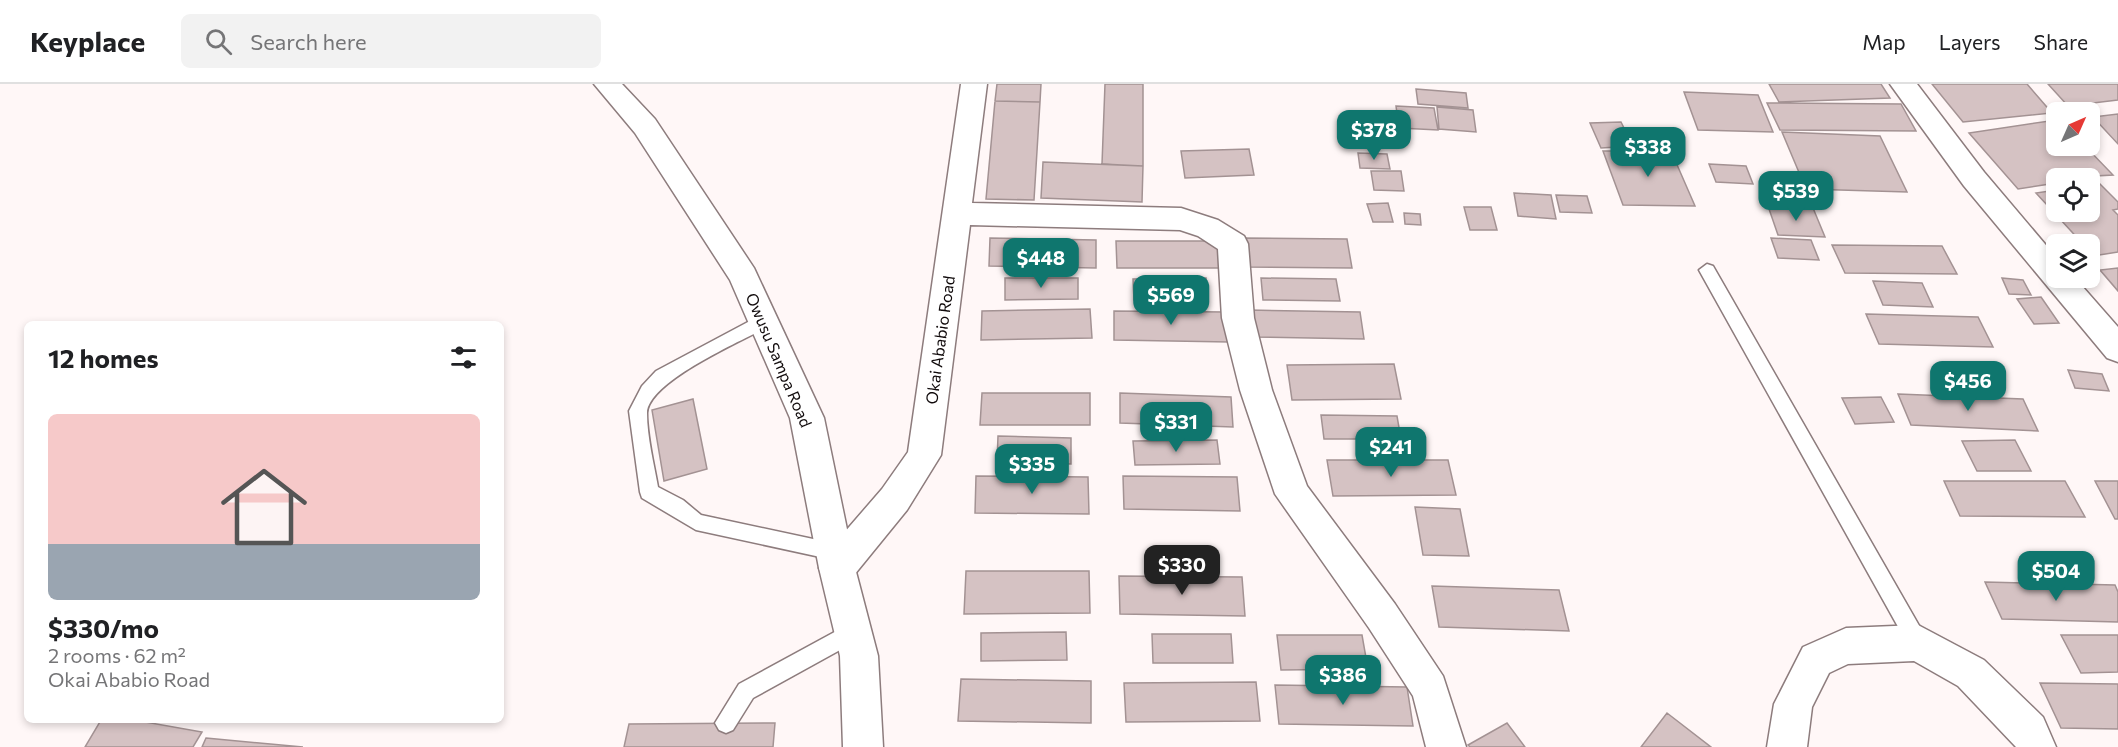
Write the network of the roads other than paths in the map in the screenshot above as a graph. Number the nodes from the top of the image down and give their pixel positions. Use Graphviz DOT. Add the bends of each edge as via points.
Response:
graph roads {
  1 [pos="607,84"];
  2 [pos="974,84"];
  3 [pos="1903,84"];
  4 [pos="958,214"];
  5 [pos="2046,264"];
  6 [pos="1707,270"];
  7 [pos="2066,288"];
  8 [pos="763,321"];
  9 [pos="2118,349"];
  10 [pos="835,559"];
  11 [pos="854,632"];
  12 [pos="1918,643"];
  13 [pos="726,723"];
  14 [pos="862,747"];
  15 [pos="1446,747"];
  16 [pos="1787,747"];
  17 [pos="2036,747"];
  1 -- 8 [label="street, Owusu Sampa Road" via="645,126 743,276"];
  2 -- 4 [label="street, Okai Ababio Road"];
  3 -- 5 [label="street" via="1974,179"];
  4 -- 10 [label="street, Okai Ababio Road" via="924,455 892,504"];
  4 -- 15 [label="street" via="1181,219 1208,228 1233,244 1238,318 1256,390 1292,494 1430,688"];
  6 -- 12 [label="lane"];
  7 -- 9 [label="street"];
  8 -- 10 [label="street, Owusu Sampa Road" via="807,418"];
  8 -- 10 [label="lane" via="662,376 648,391 638,411 649,492 696,522"];
  10 -- 11 [label="street, Owusu Sampa Road"];
  11 -- 13 [label="lane" via="746,691"];
  11 -- 14 [label="street, Owusu Sampa Road" via="859,656"];
  12 -- 16 [label="street" via="1846,646 1816,660 1793,704"];
  12 -- 17 [label="street" via="1971,673 2029,731"];
}
